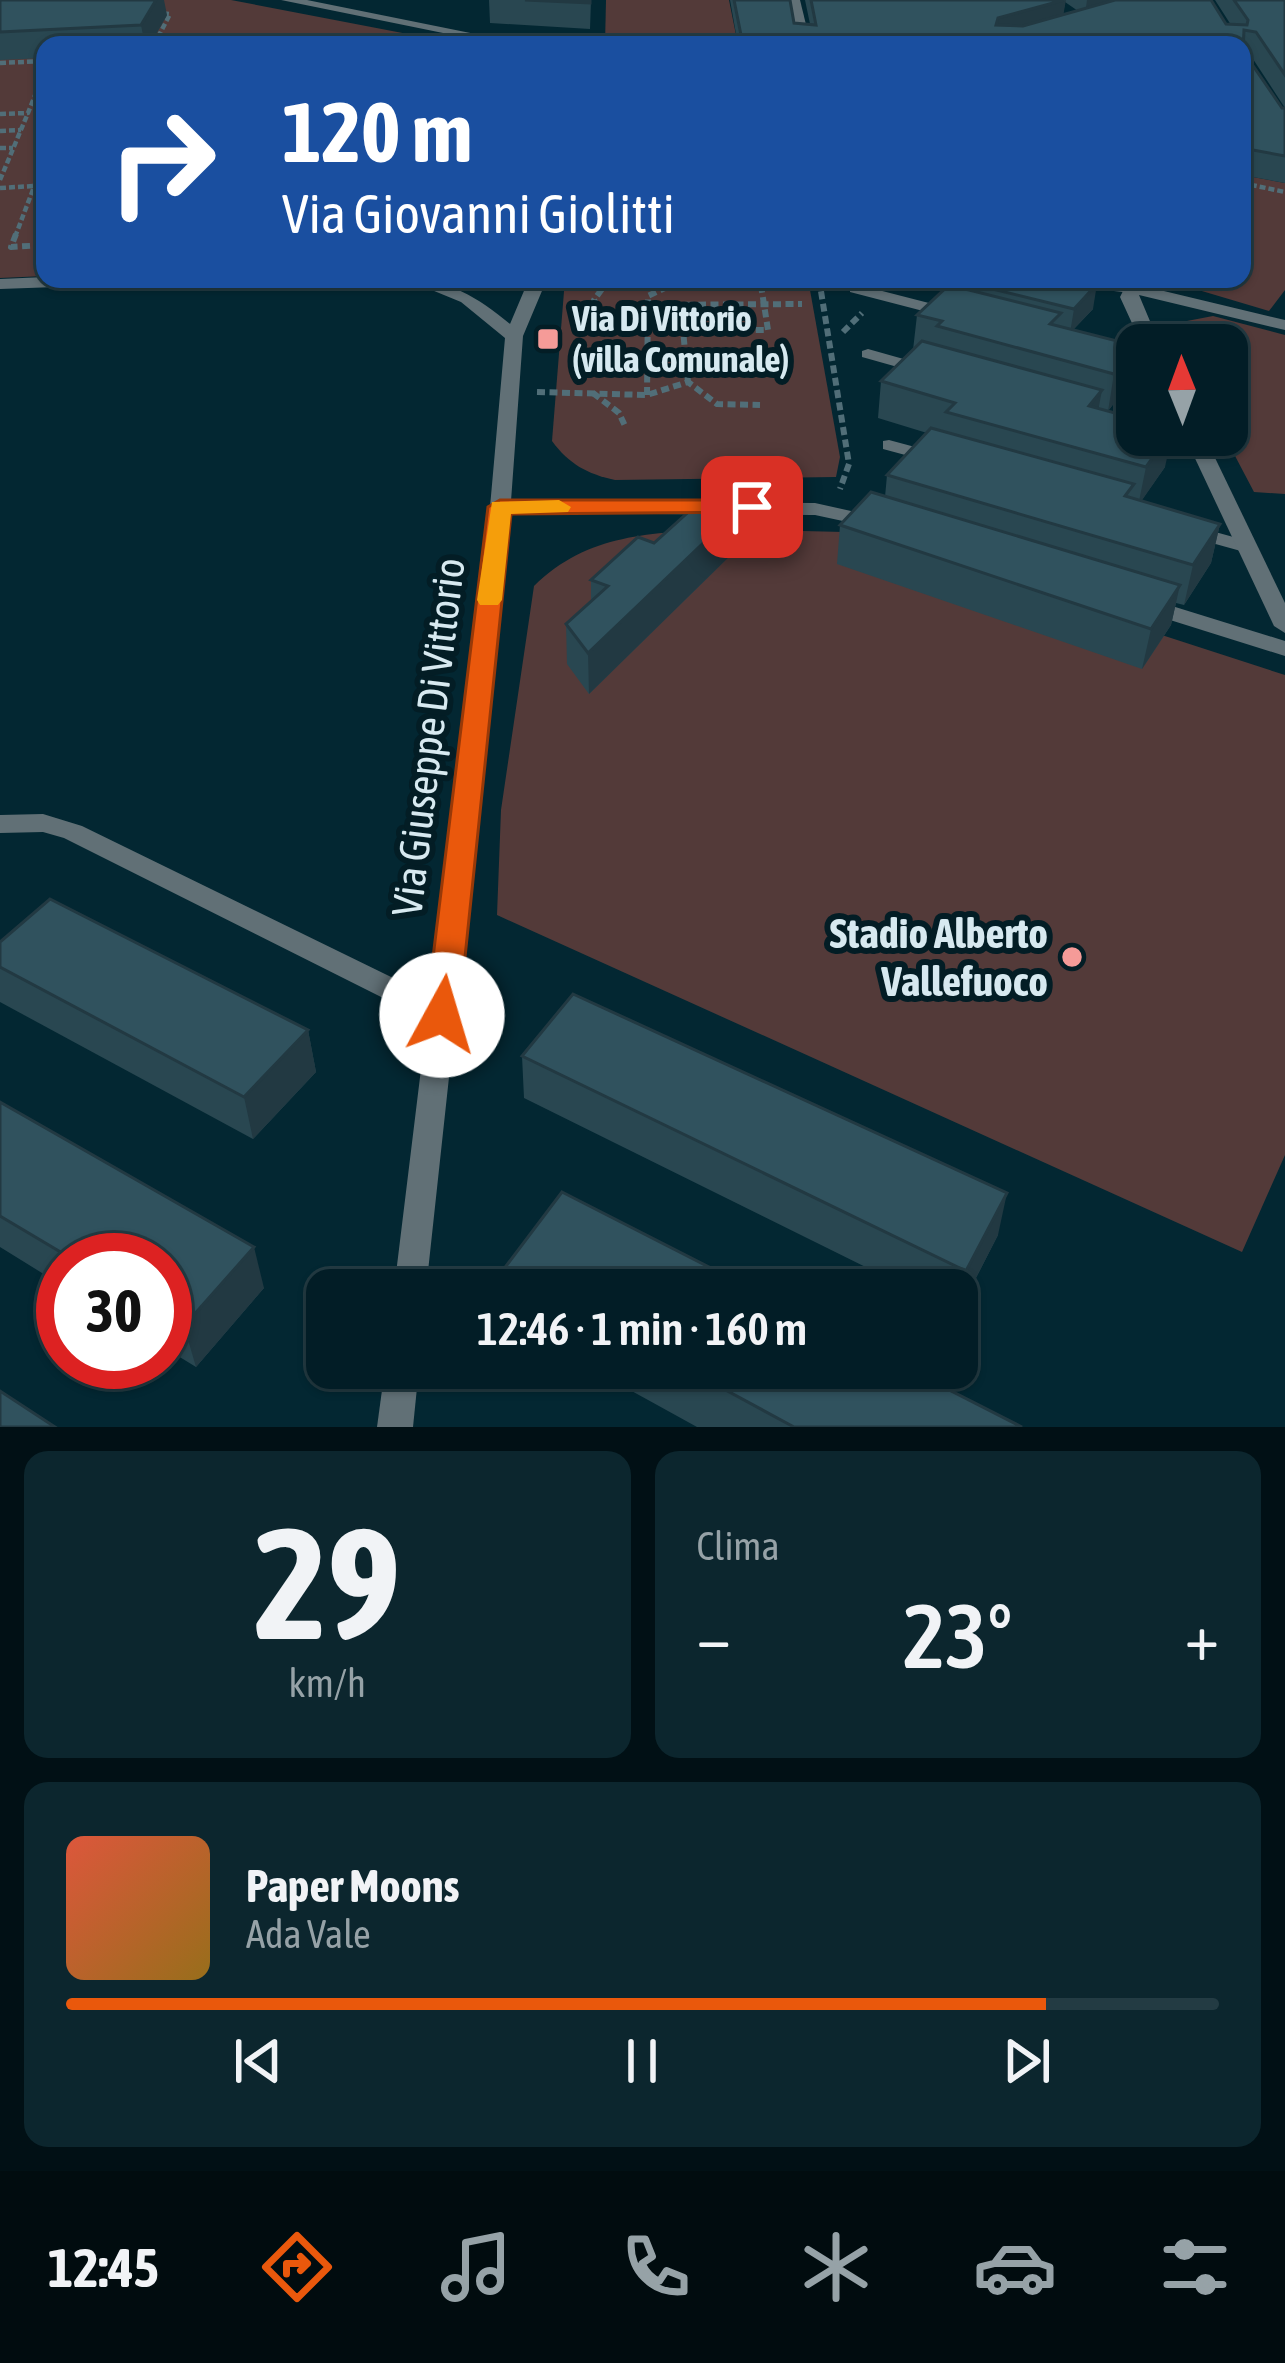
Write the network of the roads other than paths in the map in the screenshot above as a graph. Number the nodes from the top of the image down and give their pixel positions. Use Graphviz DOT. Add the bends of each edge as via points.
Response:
graph roads {
  1 [pos="287,0"];
  2 [pos="794,0"];
  3 [pos="476,36"];
  4 [pos="802,36"];
  5 [pos="36,283"];
  6 [pos="0,284"];
  7 [pos="470,288"];
  8 [pos="534,288"];
  9 [pos="1134,288"];
  10 [pos="1150,288"];
  11 [pos="855,289"];
  12 [pos="966,316"];
  13 [pos="1141,324"];
  14 [pos="1285,325"];
  15 [pos="514,336"];
  16 [pos="868,355"];
  17 [pos="935,373"];
  18 [pos="889,445"];
  19 [pos="1204,456"];
  20 [pos="956,464"];
  21 [pos="500,507"];
  22 [pos="896,527"];
  23 [pos="1180,528"];
  24 [pos="1248,547"];
  25 [pos="1125,599"];
  26 [pos="1285,626"];
  27 [pos="1285,649"];
  28 [pos="0,824"];
  29 [pos="442,1015"];
  30 [pos="412,1269"];
  31 [pos="399,1389"];
  32 [pos="395,1427"];
  1 -- 3 [label="street"];
  2 -- 4 [label="street"];
  5 -- 6 [label="street"];
  7 -- 15 [label="street"];
  8 -- 15 [label="street, Via Giuseppe Di Vittorio"];
  9 -- 13 [label="street"];
  10 -- 14 [label="street"];
  11 -- 12 [label="lane"];
  15 -- 21 [label="street, Via Giuseppe Di Vittorio"];
  16 -- 17 [label="lane"];
  18 -- 20 [label="lane"];
  19 -- 24 [label="street"];
  21 -- 22 [label="street" via="827,512"];
  21 -- 29 [label="street, Via Giuseppe Di Vittorio"];
  23 -- 24 [label="lane"];
  24 -- 26 [label="street"];
  25 -- 27 [label="street"];
  28 -- 29 [label="street" via="73,832"];
  29 -- 30 [label="street, Via Giuseppe Di Vittorio"];
  31 -- 32 [label="street"];
}
